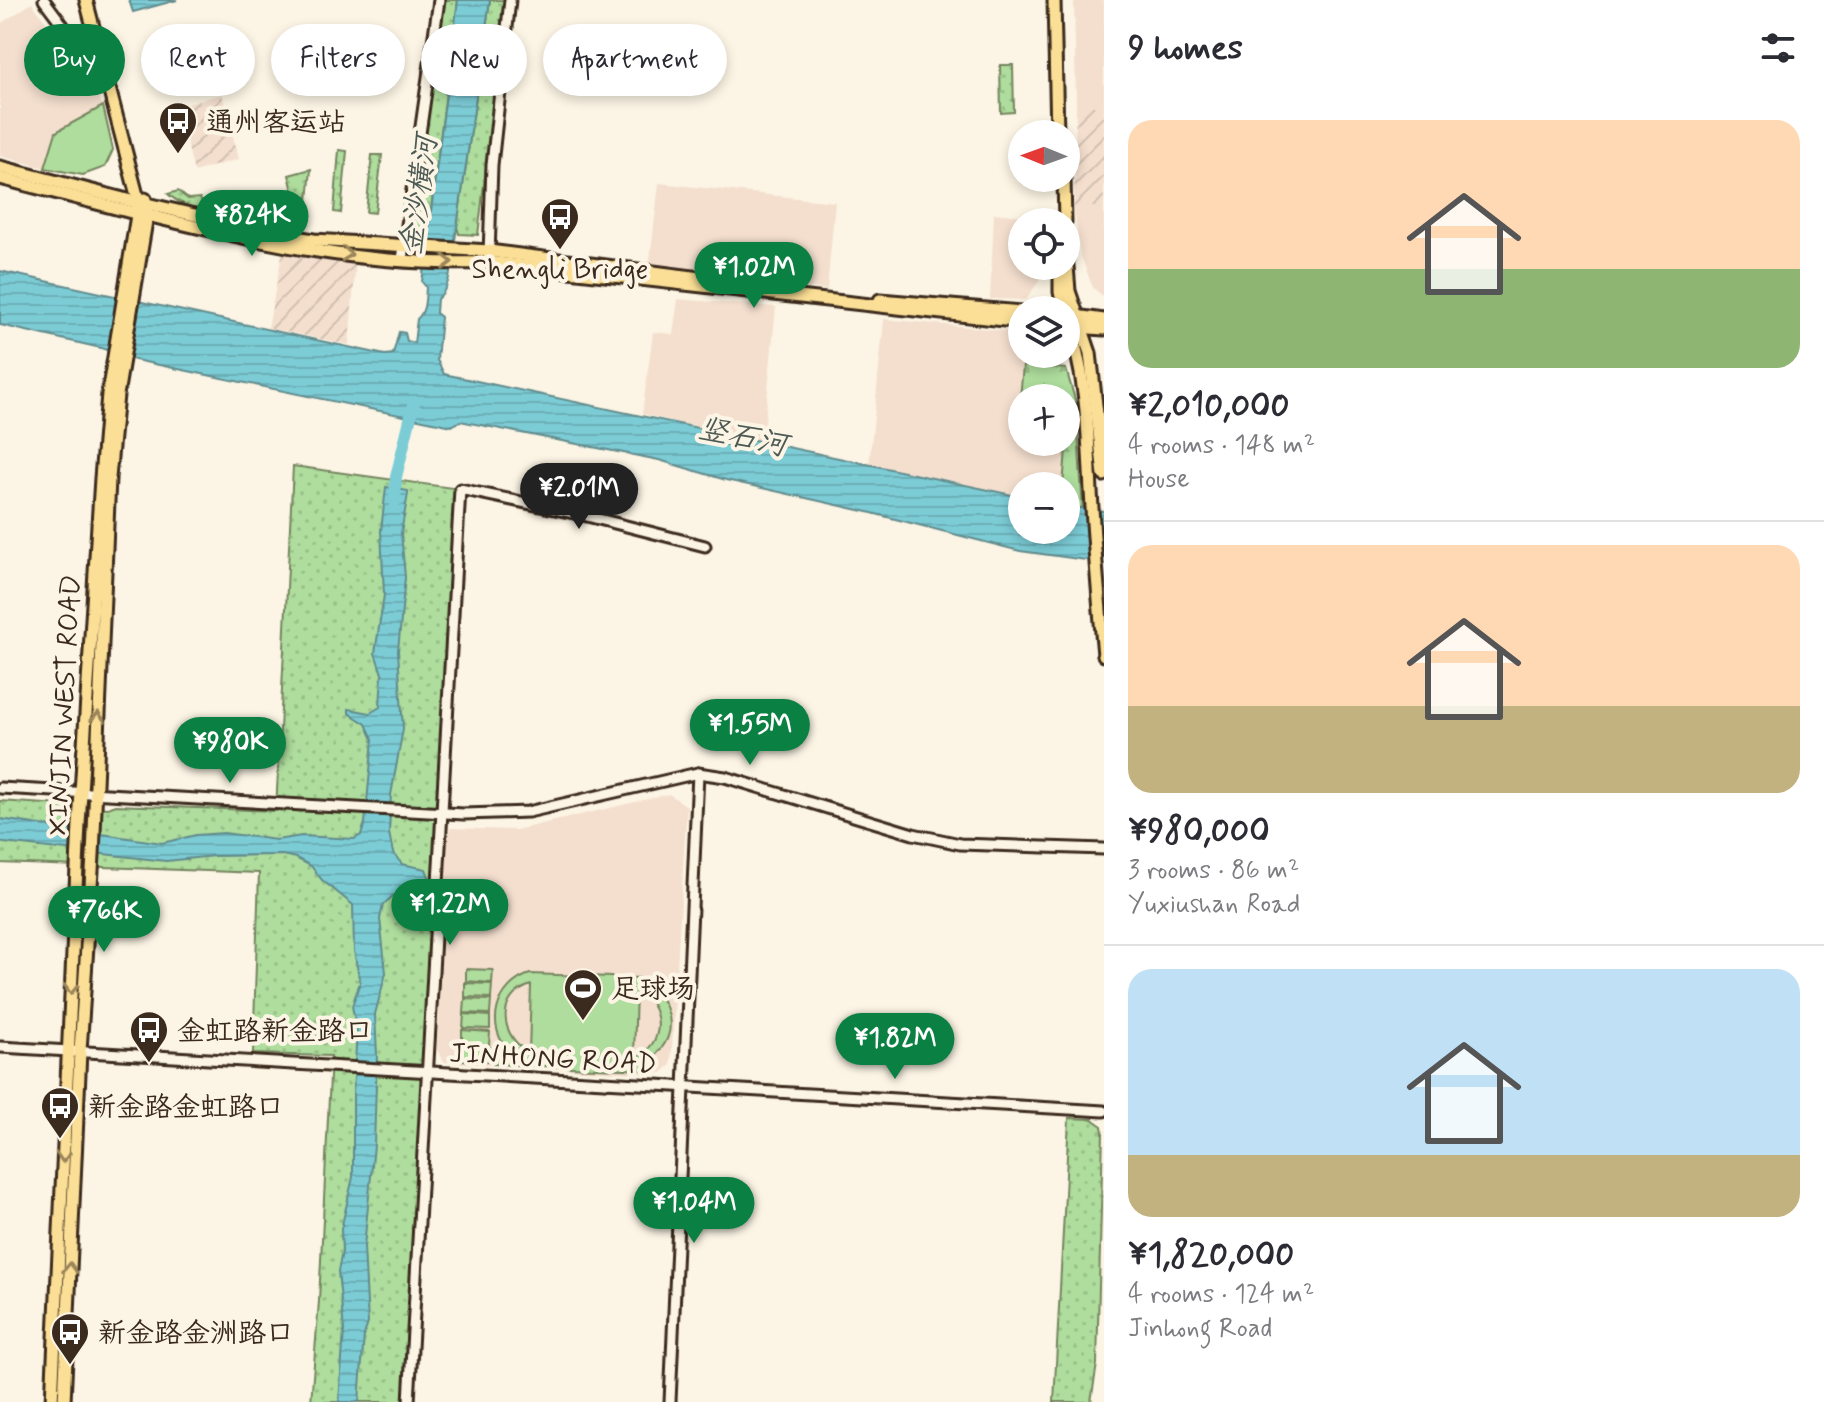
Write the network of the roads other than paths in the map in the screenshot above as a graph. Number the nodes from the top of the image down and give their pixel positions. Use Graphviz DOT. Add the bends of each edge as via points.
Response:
graph roads {
  1 [pos="44,0"];
  2 [pos="86,0"];
  3 [pos="93,0"];
  4 [pos="439,0"];
  5 [pos="510,0"];
  6 [pos="1056,0"];
  7 [pos="62,24"];
  8 [pos="92,24"];
  9 [pos="110,96"];
  10 [pos="114,96"];
  11 [pos="120,108"];
  12 [pos="1060,120"];
  13 [pos="0,167"];
  14 [pos="0,178"];
  15 [pos="143,209"];
  16 [pos="410,246"];
  17 [pos="485,259"];
  18 [pos="402,260"];
  19 [pos="1008,311"];
  20 [pos="1008,320"];
  21 [pos="1080,320"];
  22 [pos="1104,320"];
  23 [pos="1080,323"];
  24 [pos="1104,329"];
  25 [pos="1080,336"];
  26 [pos="1080,365"];
  27 [pos="112,394"];
  28 [pos="1104,475"];
  29 [pos="705,546"];
  30 [pos="1104,655"];
  31 [pos="698,773"];
  32 [pos="0,788"];
  33 [pos="81,793"];
  34 [pos="94,795"];
  35 [pos="441,813"];
  36 [pos="1104,849"];
  37 [pos="0,1047"];
  38 [pos="74,1051"];
  39 [pos="427,1072"];
  40 [pos="685,1086"];
  41 [pos="1104,1111"];
  42 [pos="52,1402"];
  43 [pos="64,1402"];
  44 [pos="409,1402"];
  45 [pos="670,1402"];
  1 -- 7 [label="street"];
  2 -- 8 [label="main road"];
  3 -- 11 [label="main road"];
  4 -- 16 [label="street"];
  5 -- 17 [label="street"];
  6 -- 12 [label="main road"];
  9 -- 15 [label="main road"];
  10 -- 11 [label="street"];
  11 -- 15 [label="main road"];
  13 -- 15 [label="main road"];
  14 -- 15 [label="main road"];
  15 -- 16 [label="main road" via="282,235"];
  15 -- 18 [label="main road, one-way" via="291,247"];
  15 -- 27 [label="main road"];
  16 -- 17 [label="main road" via="472,250"];
  16 -- 18 [label="street"];
  18 -- 17 [label="main road, one-way"];
  17 -- 19 [label="main road"];
  17 -- 20 [label="main road"];
  21 -- 22 [label="main road"];
  23 -- 24 [label="main road"];
  25 -- 28 [label="main road" via="1090,353"];
  26 -- 30 [label="main road"];
  27 -- 33 [label="main road, XINJIN WEST ROAD"];
  34 -- 27 [label="main road, XINJIN WEST ROAD, one-way"];
  29 -- 35 [label="street" via="460,489"];
  31 -- 35 [label="street" via="528,812"];
  31 -- 36 [label="street" via="960,844"];
  31 -- 40 [label="street"];
  32 -- 33 [label="street"];
  33 -- 34 [label="street"];
  33 -- 38 [label="main road, XINJIN WEST ROAD, one-way"];
  34 -- 35 [label="street"];
  34 -- 38 [label="main road, XINJIN WEST ROAD"];
  35 -- 39 [label="street"];
  37 -- 38 [label="street, JINHONG ROAD"];
  38 -- 39 [label="street, JINHONG ROAD"];
  38 -- 42 [label="main road, XINJIN WEST ROAD, one-way"];
  43 -- 38 [label="main road, XINJIN WEST ROAD, one-way"];
  39 -- 40 [label="street, JINHONG ROAD"];
  39 -- 44 [label="street"];
  40 -- 41 [label="street, JINHONG ROAD"];
  40 -- 45 [label="street"];
}
